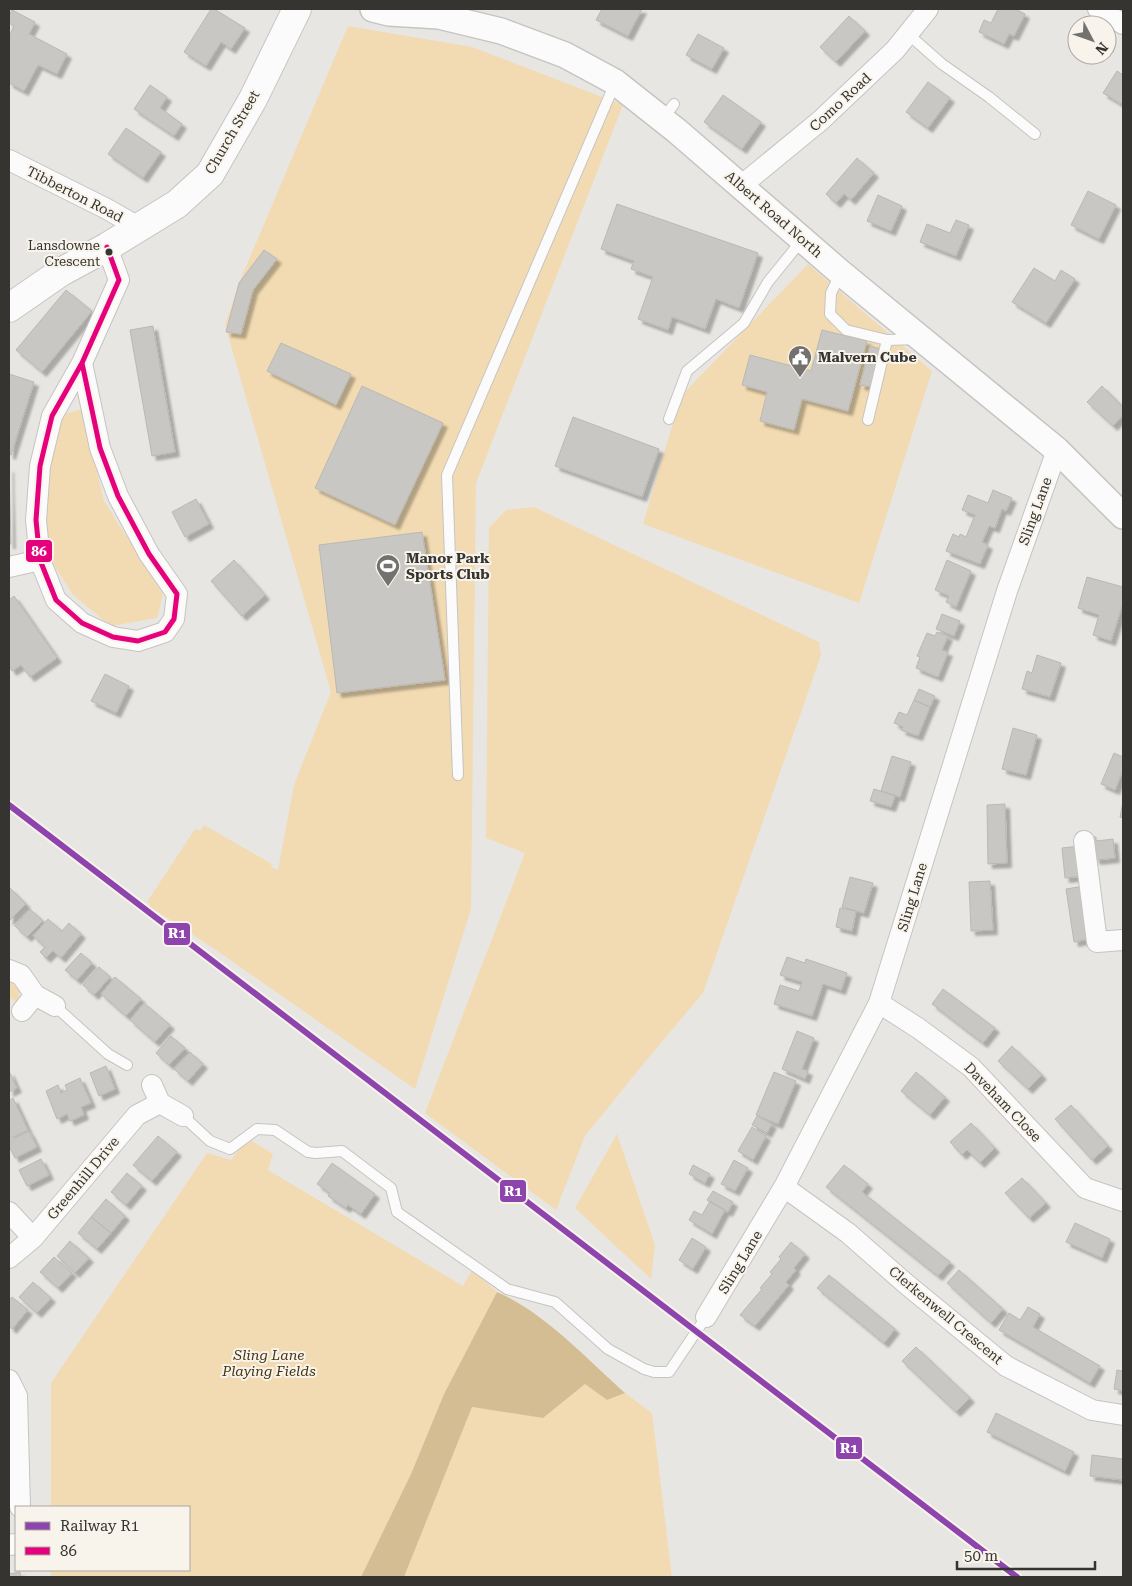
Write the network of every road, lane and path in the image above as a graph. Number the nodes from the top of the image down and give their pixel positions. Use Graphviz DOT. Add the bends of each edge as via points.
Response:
graph roads {
  1 [pos="297,9"];
  2 [pos="373,9"];
  3 [pos="928,9"];
  4 [pos="1098,9"];
  5 [pos="1123,24"];
  6 [pos="908,34"];
  7 [pos="615,82"];
  8 [pos="1035,134"];
  9 [pos="9,160"];
  10 [pos="742,185"];
  11 [pos="140,228"];
  12 [pos="803,240"];
  13 [pos="107,247"];
  14 [pos="841,273"];
  15 [pos="9,308"];
  16 [pos="920,339"];
  17 [pos="887,340"];
  18 [pos="82,364"];
  19 [pos="669,419"];
  20 [pos="868,420"];
  21 [pos="1057,450"];
  22 [pos="1123,516"];
  23 [pos="40,560"];
  24 [pos="9,568"];
  25 [pos="458,775"];
  26 [pos="1084,841"];
  27 [pos="1123,940"];
  28 [pos="9,970"];
  29 [pos="35,995"];
  30 [pos="878,1003"];
  31 [pos="55,1006"];
  32 [pos="22,1011"];
  33 [pos="127,1064"];
  34 [pos="152,1085"];
  35 [pos="160,1103"];
  36 [pos="184,1116"];
  37 [pos="784,1187"];
  38 [pos="1123,1201"];
  39 [pos="9,1212"];
  40 [pos="32,1238"];
  41 [pos="9,1258"];
  42 [pos="706,1317"];
  43 [pos="9,1380"];
  44 [pos="1123,1415"];
  45 [pos="20,1506"];
  1 -- 11 [label="main road, Church Street" via="253,99 210,174 177,204"];
  2 -- 7 [label="street, Albert Road North" via="439,16 501,31 565,55"];
  3 -- 6 [label="street, Como Road"];
  4 -- 5 [label="street"];
  6 -- 8 [label="lane" via="942,64"];
  6 -- 10 [label="street, Como Road" via="820,121"];
  7 -- 10 [label="street, Albert Road North" via="668,112"];
  7 -- 25 [label="lane" via="447,475"];
  9 -- 11 [label="street, Tibberton Road"];
  10 -- 12 [label="street, Albert Road North"];
  11 -- 13 [label="main road, Church Street"];
  12 -- 14 [label="street, Albert Road North"];
  12 -- 19 [label="lane" via="768,282 744,323 687,371"];
  13 -- 15 [label="main road, Church Street" via="61,272"];
  13 -- 18 [label="street" via="119,280"];
  14 -- 16 [label="street, Albert Road North"];
  14 -- 17 [label="lane" via="831,293 830,314 846,330"];
  16 -- 17 [label="lane"];
  16 -- 21 [label="street, Albert Road North"];
  17 -- 20 [label="lane"];
  18 -- 23 [label="street" via="52,416 40,466 36,520"];
  18 -- 23 [label="street" via="100,448 118,496 149,554 177,594 174,619 165,632 138,641 113,637 82,623 56,600"];
  21 -- 22 [label="street, Albert Road North"];
  21 -- 30 [label="street, Sling Lane" via="1007,591"];
  23 -- 24 [label="street"];
  26 -- 27 [label="street" via="1097,942"];
  28 -- 29 [label="street" via="21,975"];
  29 -- 31 [label="street"];
  29 -- 32 [label="street"];
  30 -- 37 [label="street, Sling Lane"];
  30 -- 38 [label="street, Daveham Close" via="971,1067 1085,1188"];
  31 -- 33 [label="lane" via="108,1054"];
  34 -- 35 [label="street"];
  35 -- 36 [label="street"];
  35 -- 40 [label="street, Greenhill Drive" via="137,1115"];
  36 -- 42 [label="lane" via="210,1141 230,1149 257,1129 275,1130 308,1152 342,1152 391,1188 397,1212 507,1289 555,1302 608,1349 644,1369 669,1372"];
  37 -- 42 [label="street, Sling Lane"];
  37 -- 44 [label="street, Clerkenwell Crescent" via="848,1232 1006,1366 1092,1410"];
  39 -- 40 [label="street"];
  40 -- 41 [label="street, Greenhill Drive"];
  43 -- 45 [label="street" via="17,1396"];
}
